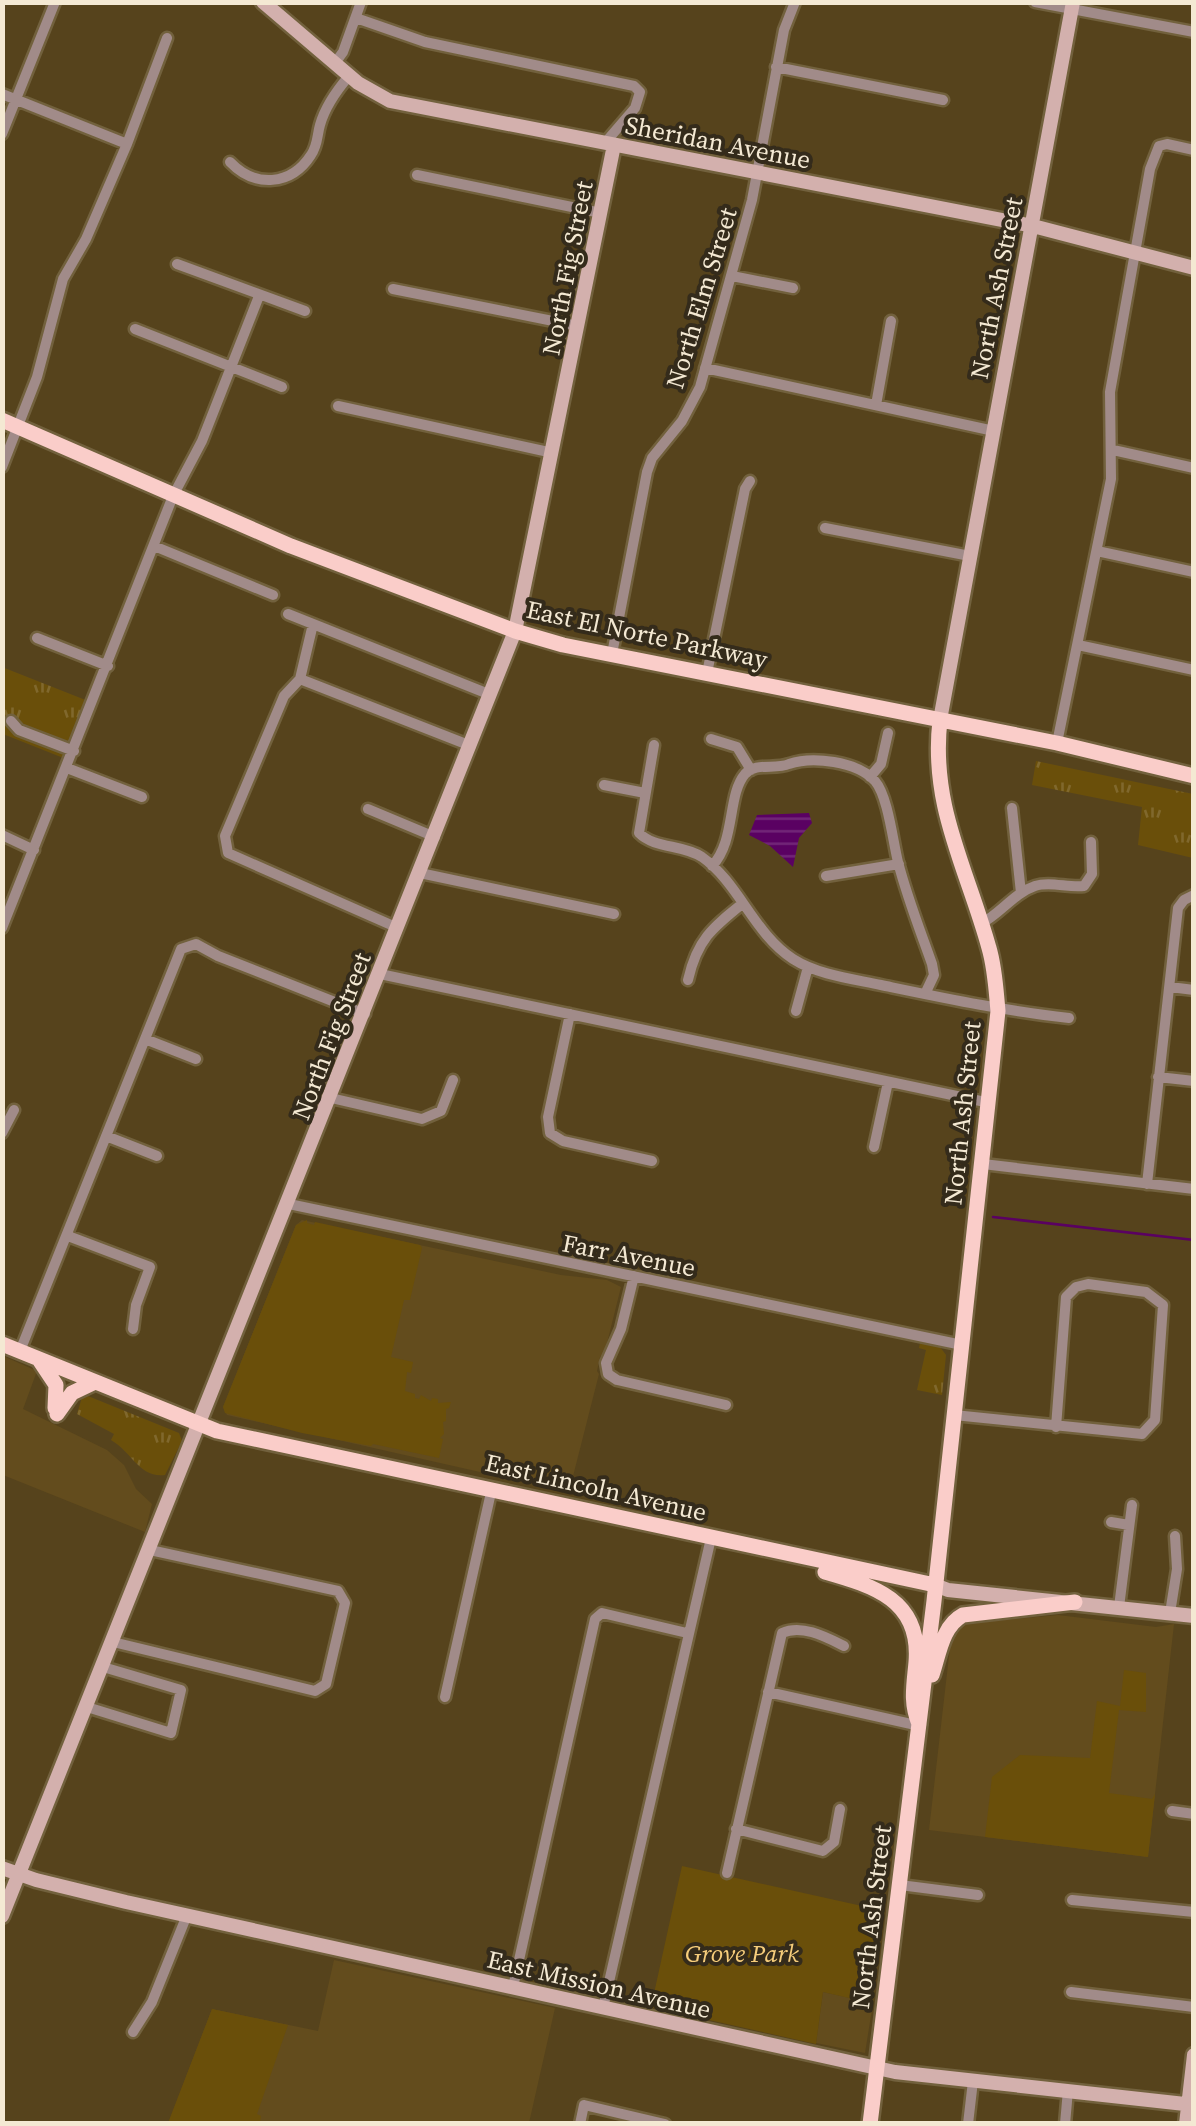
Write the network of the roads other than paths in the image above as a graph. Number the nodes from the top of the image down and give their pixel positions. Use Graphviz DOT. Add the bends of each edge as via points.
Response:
graph roads {
  1 [pos="55,2"];
  2 [pos="263,2"];
  3 [pos="361,2"];
  4 [pos="795,2"];
  5 [pos="1036,2"];
  6 [pos="1072,6"];
  7 [pos="356,18"];
  8 [pos="1194,32"];
  9 [pos="167,38"];
  10 [pos="335,64"];
  11 [pos="776,67"];
  12 [pos="349,76"];
  13 [pos="2,94"];
  14 [pos="16,100"];
  15 [pos="943,100"];
  16 [pos="2,134"];
  17 [pos="127,144"];
  18 [pos="609,144"];
  19 [pos="1194,150"];
  20 [pos="230,162"];
  21 [pos="755,172"];
  22 [pos="416,175"];
  23 [pos="601,213"];
  24 [pos="1034,226"];
  25 [pos="1136,253"];
  26 [pos="177,264"];
  27 [pos="1194,268"];
  28 [pos="732,276"];
  29 [pos="793,288"];
  30 [pos="392,289"];
  31 [pos="259,296"];
  32 [pos="305,312"];
  33 [pos="890,321"];
  34 [pos="578,326"];
  35 [pos="135,330"];
  36 [pos="233,367"];
  37 [pos="705,368"];
  38 [pos="282,387"];
  39 [pos="338,406"];
  40 [pos="876,406"];
  41 [pos="10,424"];
  42 [pos="994,431"];
  43 [pos="1113,450"];
  44 [pos="553,453"];
  45 [pos="2,468"];
  46 [pos="1194,468"];
  47 [pos="750,481"];
  48 [pos="173,496"];
  49 [pos="825,528"];
  50 [pos="154,546"];
  51 [pos="1097,551"];
  52 [pos="970,556"];
  53 [pos="1194,572"];
  54 [pos="273,595"];
  55 [pos="288,614"];
  56 [pos="313,624"];
  57 [pos="516,631"];
  58 [pos="37,638"];
  59 [pos="1078,644"];
  60 [pos="612,654"];
  61 [pos="108,666"];
  62 [pos="1194,670"];
  63 [pos="707,674"];
  64 [pos="300,679"];
  65 [pos="491,695"];
  66 [pos="940,720"];
  67 [pos="11,721"];
  68 [pos="888,733"];
  69 [pos="711,739"];
  70 [pos="1057,743"];
  71 [pos="654,744"];
  72 [pos="471,746"];
  73 [pos="74,752"];
  74 [pos="68,768"];
  75 [pos="751,770"];
  76 [pos="1194,776"];
  77 [pos="870,777"];
  78 [pos="604,785"];
  79 [pos="645,794"];
  80 [pos="142,797"];
  81 [pos="368,808"];
  82 [pos="1012,808"];
  83 [pos="2,835"];
  84 [pos="435,837"];
  85 [pos="1091,842"];
  86 [pos="34,850"];
  87 [pos="898,864"];
  88 [pos="712,866"];
  89 [pos="420,873"];
  90 [pos="826,876"];
  91 [pos="1021,893"];
  92 [pos="1192,895"];
  93 [pos="742,904"];
  94 [pos="614,914"];
  95 [pos="982,924"];
  96 [pos="2,928"];
  97 [pos="398,928"];
  98 [pos="808,967"];
  99 [pos="380,974"];
  100 [pos="688,980"];
  101 [pos="1170,988"];
  102 [pos="1194,990"];
  103 [pos="925,994"];
  104 [pos="998,1010"];
  105 [pos="796,1011"];
  106 [pos="365,1014"];
  107 [pos="570,1014"];
  108 [pos="1069,1018"];
  109 [pos="145,1039"];
  110 [pos="196,1059"];
  111 [pos="1158,1077"];
  112 [pos="453,1080"];
  113 [pos="1194,1081"];
  114 [pos="888,1082"];
  115 [pos="332,1098"];
  116 [pos="990,1103"];
  117 [pos="14,1110"];
  118 [pos="2,1133"];
  119 [pos="106,1136"];
  120 [pos="874,1146"];
  121 [pos="157,1156"];
  122 [pos="652,1161"];
  123 [pos="983,1164"];
  124 [pos="1147,1184"];
  125 [pos="1194,1189"];
  126 [pos="289,1204"];
  127 [pos="68,1236"];
  128 [pos="634,1276"];
  129 [pos="132,1329"];
  130 [pos="2,1344"];
  131 [pos="962,1345"];
  132 [pos="20,1350"];
  133 [pos="38,1358"];
  134 [pos="94,1382"];
  135 [pos="726,1405"];
  136 [pos="954,1414"];
  137 [pos="200,1425"];
  138 [pos="1056,1427"];
  139 [pos="492,1488"];
  140 [pos="1132,1505"];
  141 [pos="1110,1522"];
  142 [pos="1129,1525"];
  143 [pos="1175,1536"];
  144 [pos="711,1538"];
  145 [pos="150,1550"];
  146 [pos="935,1585"];
  147 [pos="1075,1602"];
  148 [pos="1119,1607"];
  149 [pos="1170,1613"];
  150 [pos="1194,1616"];
  151 [pos="687,1633"];
  152 [pos="113,1642"];
  153 [pos="844,1646"];
  154 [pos="103,1667"];
  155 [pos="768,1692"];
  156 [pos="445,1697"];
  157 [pos="87,1707"];
  158 [pos="922,1708"];
  159 [pos="920,1726"];
  160 [pos="840,1808"];
  161 [pos="1172,1811"];
  162 [pos="1194,1814"];
  163 [pos="736,1829"];
  164 [pos="2,1868"];
  165 [pos="727,1873"];
  166 [pos="20,1874"];
  167 [pos="900,1885"];
  168 [pos="978,1895"];
  169 [pos="1072,1900"];
  170 [pos="1194,1912"];
  171 [pos="187,1915"];
  172 [pos="2,1916"];
  173 [pos="513,1988"];
  174 [pos="1071,1992"];
  175 [pos="1194,2007"];
  176 [pos="603,2008"];
  177 [pos="133,2032"];
  178 [pos="1194,2056"];
  179 [pos="878,2068"];
  180 [pos="974,2081"];
  181 [pos="1068,2090"];
  182 [pos="1191,2105"];
  183 [pos="580,2124"];
  184 [pos="665,2124"];
  185 [pos="870,2124"];
  186 [pos="968,2124"];
  187 [pos="1064,2124"];
  188 [pos="1186,2124"];
  1 -- 14 [label="street"];
  2 -- 10 [label="street, Sheridan Avenue"];
  3 -- 7 [label="street"];
  4 -- 11 [label="street, North Elm Street"];
  5 -- 6 [label="street"];
  6 -- 8 [label="street"];
  6 -- 24 [label="street, North Ash Street"];
  7 -- 10 [label="street"];
  7 -- 18 [label="street" via="424,42 628,83 640,97"];
  9 -- 17 [label="street"];
  10 -- 12 [label="street, Sheridan Avenue"];
  11 -- 15 [label="street"];
  11 -- 21 [label="street, North Elm Street"];
  12 -- 18 [label="street, Sheridan Avenue" via="400,104"];
  12 -- 20 [label="street" via="301,168 270,182"];
  13 -- 14 [label="street"];
  14 -- 16 [label="street"];
  14 -- 17 [label="street"];
  17 -- 41 [label="street" via="63,279 37,377"];
  18 -- 21 [label="street, Sheridan Avenue"];
  18 -- 23 [label="street, North Fig Street"];
  19 -- 25 [label="street" via="1166,144 1154,156"];
  21 -- 24 [label="street, Sheridan Avenue"];
  21 -- 28 [label="street, North Elm Street"];
  22 -- 23 [label="street"];
  23 -- 34 [label="street, North Fig Street"];
  24 -- 25 [label="street, Sheridan Avenue"];
  24 -- 42 [label="street, North Ash Street"];
  25 -- 27 [label="street, Sheridan Avenue"];
  25 -- 43 [label="street" via="1110,392"];
  26 -- 31 [label="street"];
  28 -- 29 [label="street"];
  28 -- 37 [label="street, North Elm Street"];
  30 -- 34 [label="street"];
  31 -- 32 [label="street"];
  31 -- 36 [label="street"];
  33 -- 40 [label="street"];
  34 -- 44 [label="street, North Fig Street"];
  35 -- 36 [label="street"];
  36 -- 38 [label="street"];
  36 -- 48 [label="street"];
  37 -- 40 [label="street"];
  37 -- 60 [label="street, North Elm Street" via="682,421 660,444 647,472"];
  39 -- 44 [label="street"];
  40 -- 42 [label="street"];
  41 -- 45 [label="street"];
  41 -- 48 [label="main road, East El Norte Parkway"];
  42 -- 52 [label="street, North Ash Street"];
  43 -- 46 [label="street"];
  43 -- 51 [label="street"];
  44 -- 57 [label="street, North Fig Street"];
  47 -- 63 [label="street"];
  48 -- 50 [label="street"];
  48 -- 57 [label="main road, East El Norte Parkway"];
  49 -- 52 [label="street"];
  50 -- 54 [label="street"];
  50 -- 61 [label="street"];
  51 -- 53 [label="street"];
  51 -- 59 [label="street"];
  52 -- 66 [label="street, North Ash Street"];
  55 -- 56 [label="street"];
  56 -- 64 [label="street"];
  56 -- 65 [label="street"];
  57 -- 60 [label="main road, East El Norte Parkway"];
  57 -- 65 [label="street, North Fig Street"];
  58 -- 61 [label="street"];
  59 -- 62 [label="street"];
  59 -- 70 [label="street"];
  60 -- 63 [label="main road, East El Norte Parkway"];
  61 -- 73 [label="street"];
  63 -- 66 [label="main road, East El Norte Parkway"];
  64 -- 72 [label="street"];
  64 -- 97 [label="street" via="284,696 230,826 228,854"];
  65 -- 72 [label="street, North Fig Street"];
  66 -- 70 [label="main road, East El Norte Parkway"];
  66 -- 95 [label="main road, North Ash Street" via="943,806"];
  67 -- 73 [label="street"];
  68 -- 77 [label="street" via="881,764"];
  69 -- 75 [label="street" via="737,747"];
  70 -- 76 [label="main road, East El Norte Parkway"];
  71 -- 79 [label="street"];
  72 -- 84 [label="street, North Fig Street"];
  73 -- 74 [label="street"];
  74 -- 80 [label="street"];
  74 -- 86 [label="street"];
  75 -- 77 [label="street" via="805,758"];
  75 -- 88 [label="street" via="741,782 722,855"];
  77 -- 87 [label="street" via="879,788"];
  78 -- 79 [label="street"];
  79 -- 88 [label="street" via="638,833"];
  81 -- 84 [label="street"];
  82 -- 91 [label="street"];
  83 -- 86 [label="street"];
  84 -- 89 [label="street, North Fig Street"];
  85 -- 91 [label="street" via="1092,874 1084,886 1039,884"];
  86 -- 96 [label="street"];
  87 -- 90 [label="street"];
  87 -- 103 [label="street" via="932,964"];
  88 -- 93 [label="street"];
  89 -- 94 [label="street"];
  89 -- 97 [label="street, North Fig Street"];
  91 -- 95 [label="street"];
  92 -- 101 [label="street" via="1178,908"];
  93 -- 98 [label="street" via="780,949"];
  93 -- 100 [label="street" via="709,930"];
  95 -- 104 [label="main road, North Ash Street"];
  97 -- 99 [label="street, North Fig Street"];
  98 -- 103 [label="street"];
  98 -- 105 [label="street"];
  99 -- 106 [label="street, North Fig Street"];
  99 -- 107 [label="street"];
  101 -- 102 [label="street"];
  101 -- 111 [label="street"];
  103 -- 104 [label="street"];
  104 -- 108 [label="street"];
  104 -- 116 [label="main road, North Ash Street"];
  106 -- 109 [label="street" via="187,944 176,955"];
  106 -- 115 [label="street, North Fig Street"];
  107 -- 114 [label="street"];
  107 -- 122 [label="street" via="550,1133"];
  109 -- 110 [label="street"];
  109 -- 119 [label="street"];
  111 -- 113 [label="street"];
  111 -- 124 [label="street"];
  112 -- 115 [label="street" via="442,1111 422,1120"];
  114 -- 116 [label="street"];
  114 -- 120 [label="street"];
  115 -- 126 [label="street, North Fig Street"];
  116 -- 123 [label="main road, North Ash Street"];
  117 -- 118 [label="street"];
  119 -- 121 [label="street"];
  119 -- 127 [label="street"];
  123 -- 124 [label="street"];
  123 -- 131 [label="main road, North Ash Street"];
  124 -- 125 [label="street"];
  126 -- 128 [label="street, Farr Avenue"];
  126 -- 137 [label="street, North Fig Street"];
  127 -- 129 [label="street" via="150,1267"];
  127 -- 132 [label="street"];
  128 -- 131 [label="street, Farr Avenue"];
  128 -- 135 [label="street" via="608,1374"];
  130 -- 132 [label="main road, East Lincoln Avenue"];
  131 -- 136 [label="main road, North Ash Street"];
  132 -- 133 [label="main road, East Lincoln Avenue"];
  133 -- 134 [label="main road, East Lincoln Avenue"];
  133 -- 134 [label="main road" via="56,1385 55,1412"];
  134 -- 137 [label="main road, East Lincoln Avenue"];
  136 -- 138 [label="street"];
  136 -- 146 [label="main road, North Ash Street"];
  137 -- 139 [label="main road, East Lincoln Avenue"];
  137 -- 145 [label="street, North Fig Street"];
  138 -- 138 [label="street" via="1066,1297 1088,1284 1153,1294 1164,1305 1164,1319 1151,1427 1139,1435"];
  139 -- 144 [label="main road, East Lincoln Avenue"];
  139 -- 156 [label="street"];
  140 -- 142 [label="street"];
  141 -- 142 [label="street"];
  142 -- 148 [label="street"];
  143 -- 149 [label="street"];
  144 -- 146 [label="main road, East Lincoln Avenue"];
  144 -- 151 [label="street"];
  144 -- 159 [label="main road" via="870,1585 900,1606 916,1641 912,1706"];
  145 -- 152 [label="street, North Fig Street"];
  145 -- 152 [label="street" via="338,1591 344,1603 326,1684 315,1691"];
  146 -- 147 [label="street, East Lincoln Avenue"];
  146 -- 158 [label="main road, North Ash Street"];
  147 -- 148 [label="street, East Lincoln Avenue"];
  147 -- 158 [label="main road" via="955,1619"];
  148 -- 149 [label="street, East Lincoln Avenue"];
  149 -- 150 [label="street, East Lincoln Avenue"];
  151 -- 173 [label="street" via="602,1613 595,1619"];
  151 -- 176 [label="street"];
  152 -- 154 [label="street, North Fig Street"];
  153 -- 155 [label="street" via="822,1635 782,1633"];
  154 -- 157 [label="street, North Fig Street"];
  154 -- 157 [label="street" via="181,1690 171,1733"];
  155 -- 159 [label="street"];
  155 -- 163 [label="street"];
  157 -- 166 [label="street, North Fig Street"];
  158 -- 159 [label="main road, North Ash Street"];
  159 -- 167 [label="main road, North Ash Street"];
  160 -- 163 [label="street" via="834,1842 823,1851"];
  161 -- 162 [label="street"];
  163 -- 165 [label="street"];
  164 -- 166 [label="street, East Mission Avenue"];
  166 -- 171 [label="street, East Mission Avenue"];
  166 -- 172 [label="street, North Fig Street"];
  167 -- 168 [label="street"];
  167 -- 179 [label="main road, North Ash Street"];
  169 -- 170 [label="street"];
  171 -- 173 [label="street, East Mission Avenue"];
  171 -- 177 [label="street"];
  173 -- 176 [label="street, East Mission Avenue"];
  174 -- 175 [label="street"];
  176 -- 179 [label="street, East Mission Avenue"];
  178 -- 182 [label="street"];
  179 -- 180 [label="street, East Mission Avenue"];
  179 -- 185 [label="main road, North Ash Street"];
  180 -- 181 [label="street, East Mission Avenue"];
  180 -- 186 [label="street"];
  181 -- 182 [label="street, East Mission Avenue"];
  181 -- 187 [label="street"];
  182 -- 188 [label="street"];
  183 -- 184 [label="street" via="584,2105"];
}
